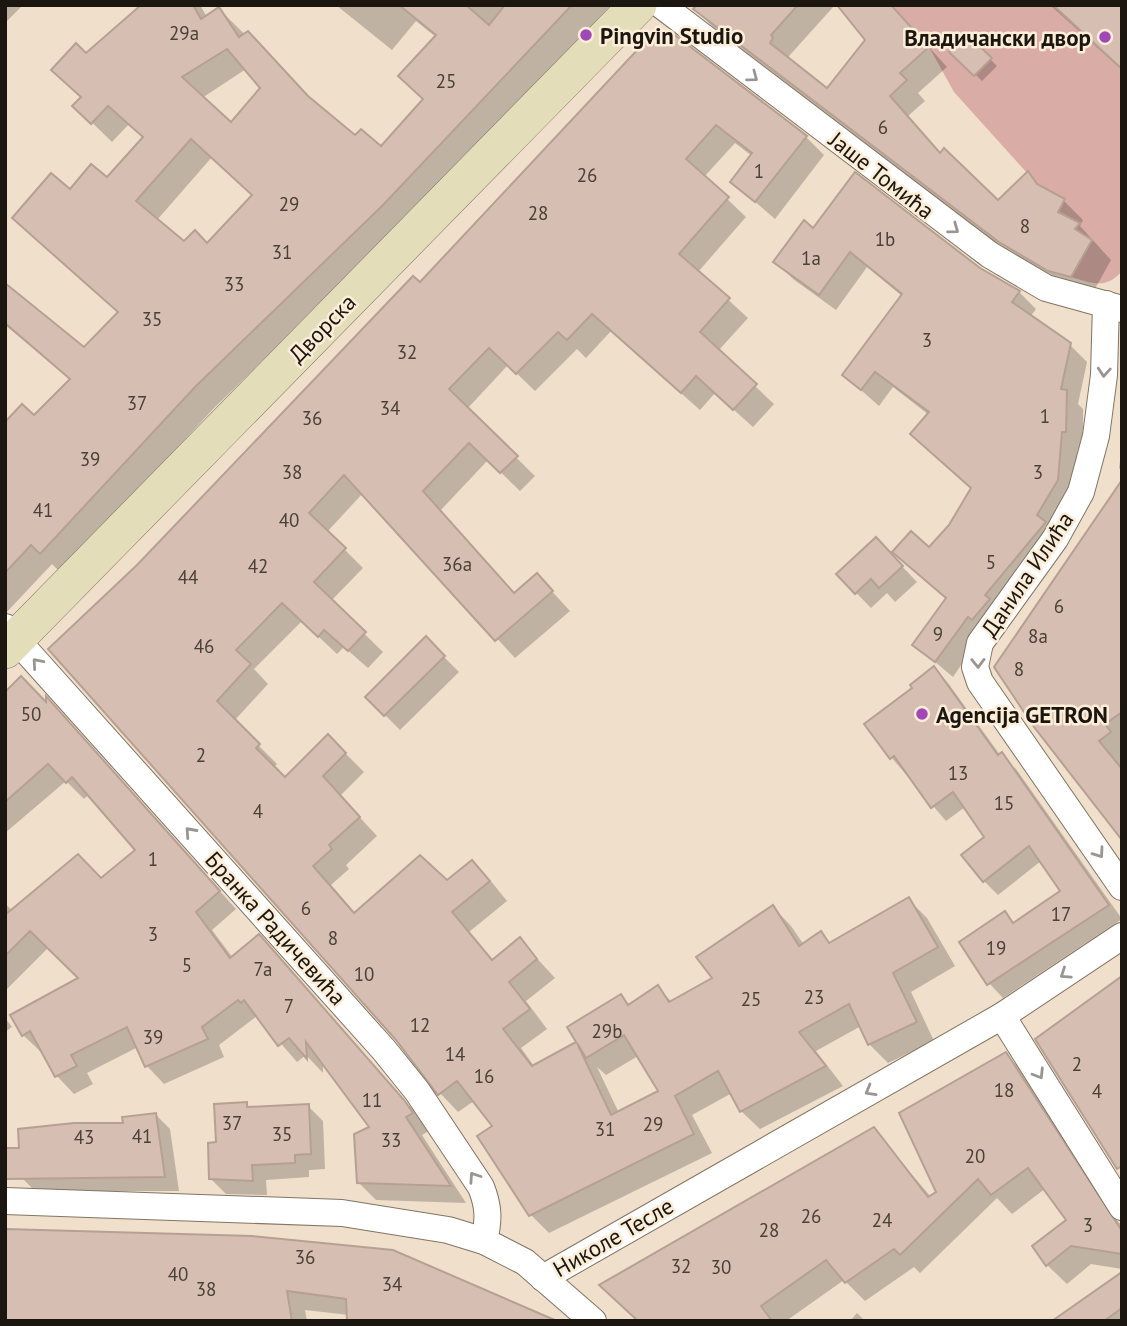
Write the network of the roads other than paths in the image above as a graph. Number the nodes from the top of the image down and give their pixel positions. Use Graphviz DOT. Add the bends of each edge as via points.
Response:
graph roads {
  1 [pos="638,7"];
  2 [pos="1114,306"];
  3 [pos="9,639"];
  4 [pos="1122,887"];
  5 [pos="1122,936"];
  6 [pos="1002,1016"];
  7 [pos="5,1201"];
  8 [pos="1122,1207"];
  9 [pos="484,1241"];
  10 [pos="543,1278"];
  11 [pos="593,1321"];
  1 -- 2 [label="street, Јаше Томића, one-way" via="990,255 1046,288"];
  1 -- 3 [label="main road, Дворска"];
  2 -- 4 [label="street, Данила Илића, one-way" via="1096,436 1081,492 1055,539 980,643 975,667 980,682"];
  9 -- 3 [label="street, Бранка Радичевића, one-way" via="489,1220 481,1187 417,1091 258,906"];
  5 -- 6 [label="street, Николе Тесле, one-way"];
  6 -- 8 [label="street, one-way"];
  6 -- 10 [label="street, Николе Тесле, one-way"];
  7 -- 9 [label="street, Николе Тесле" via="342,1213 448,1230"];
  9 -- 10 [label="street, Николе Тесле" via="525,1262"];
  10 -- 11 [label="street"];
}
